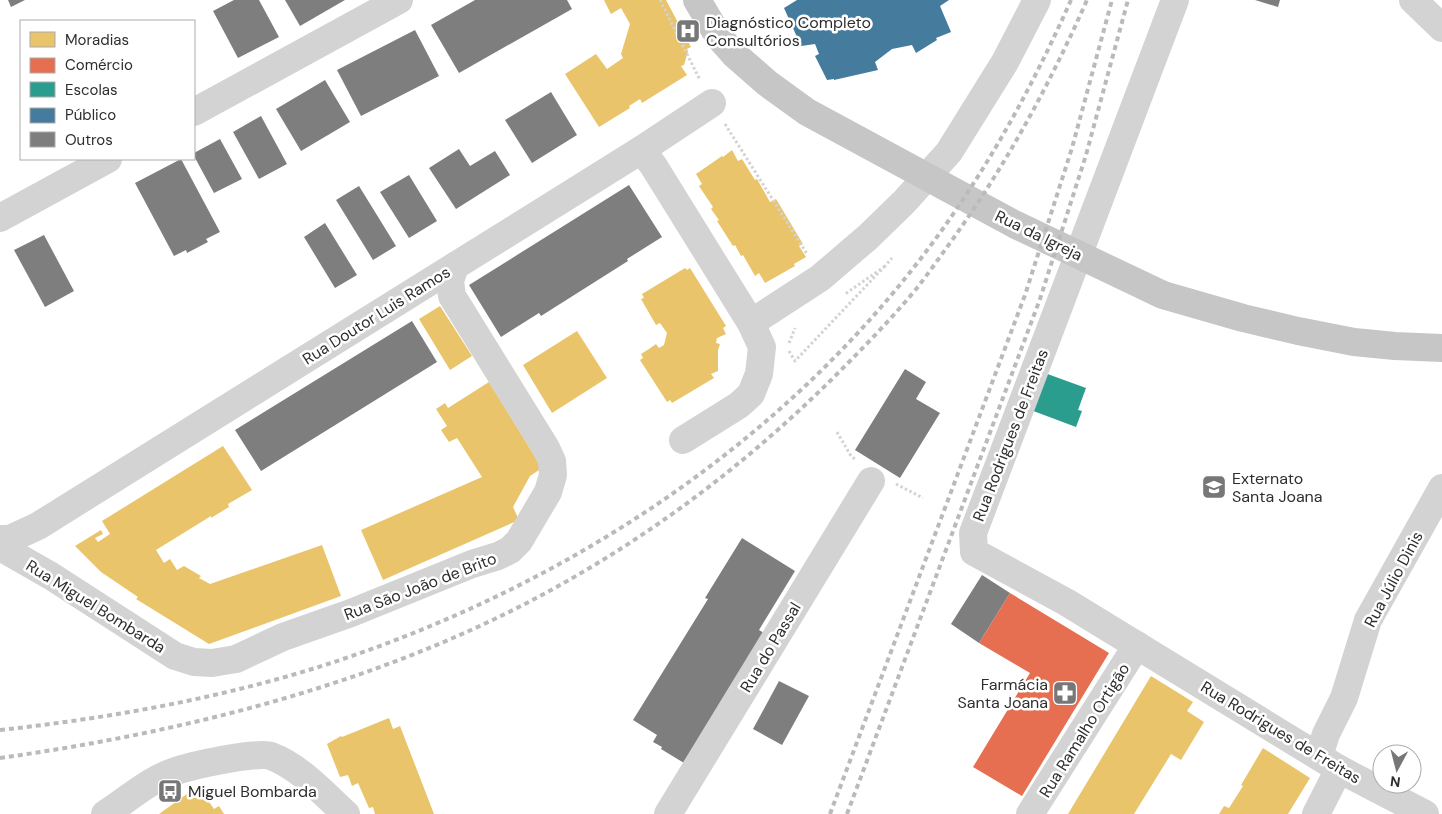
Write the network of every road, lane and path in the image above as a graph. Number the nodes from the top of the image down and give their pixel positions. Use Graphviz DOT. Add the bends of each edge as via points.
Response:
graph roads {
  1 [pos="399,0"];
  2 [pos="697,0"];
  3 [pos="1038,0"];
  4 [pos="1175,0"];
  5 [pos="1413,0"];
  6 [pos="1441,25"];
  7 [pos="712,103"];
  8 [pos="195,111"];
  9 [pos="641,150"];
  10 [pos="106,160"];
  11 [pos="770,195"];
  12 [pos="0,218"];
  13 [pos="800,240"];
  14 [pos="892,258"];
  15 [pos="455,266"];
  16 [pos="884,267"];
  17 [pos="426,284"];
  18 [pos="798,292"];
  19 [pos="844,295"];
  20 [pos="452,296"];
  21 [pos="751,323"];
  22 [pos="1442,348"];
  23 [pos="683,440"];
  24 [pos="871,481"];
  25 [pos="1442,488"];
  26 [pos="38,526"];
  27 [pos="0,539"];
  28 [pos="0,547"];
  29 [pos="39,570"];
  30 [pos="1137,645"];
  31 [pos="194,662"];
  32 [pos="1329,762"];
  33 [pos="1442,809"];
  34 [pos="105,814"];
  35 [pos="346,814"];
  36 [pos="668,814"];
  37 [pos="1030,814"];
  38 [pos="1316,814"];
  39 [pos="1425,814"];
  40 [pos="1438,814"];
  1 -- 8 [label="street"];
  2 -- 22 [label="main road, Rua da Igreja" via="735,55 807,112 1014,224 1163,295 1326,337"];
  3 -- 18 [label="street" via="1005,62 948,152 868,237 820,278"];
  4 -- 30 [label="street, Rua Rodrigues de Freitas" via="973,533 974,552"];
  5 -- 6 [label="street"];
  7 -- 9 [label="street, Rua Doutor Luis Ramos"];
  9 -- 15 [label="street, Rua Doutor Luis Ramos"];
  9 -- 21 [label="street"];
  10 -- 12 [label="street"];
  11 -- 13 [label="path"];
  14 -- 16 [label="path"];
  15 -- 17 [label="street, Rua Doutor Luis Ramos"];
  15 -- 20 [label="street" via="450,281"];
  16 -- 18 [label="path" via="795,361 788,348 793,330 804,322"];
  16 -- 19 [label="path"];
  17 -- 20 [label="street" via="440,287"];
  17 -- 26 [label="street, Rua Doutor Luis Ramos"];
  18 -- 21 [label="street"];
  20 -- 31 [label="street, Rua São João de Brito" via="552,461 553,475 548,492 519,541 498,556 283,637 236,659"];
  21 -- 23 [label="street" via="762,347 759,374 751,394"];
  24 -- 36 [label="street, Rua do Passal"];
  25 -- 32 [label="street, Rua Júlio Dinis" via="1368,620 1344,698 1326,734"];
  26 -- 27 [label="street, Rua Doutor Luis Ramos" via="10,539"];
  26 -- 29 [label="street" via="31,538 30,550 32,561"];
  28 -- 29 [label="street, Rua Miguel Bombarda"];
  29 -- 31 [label="street, Rua Miguel Bombarda" via="175,656"];
  30 -- 32 [label="street, Rua Rodrigues de Freitas"];
  30 -- 37 [label="street, Rua Ramalho Ortigão"];
  32 -- 38 [label="street, Rua Júlio Dinis"];
  32 -- 39 [label="street, Rua Rodrigues de Freitas"];
  33 -- 40 [label="street"];
  34 -- 35 [label="street" via="173,772 249,755 269,756 294,769"];
}
